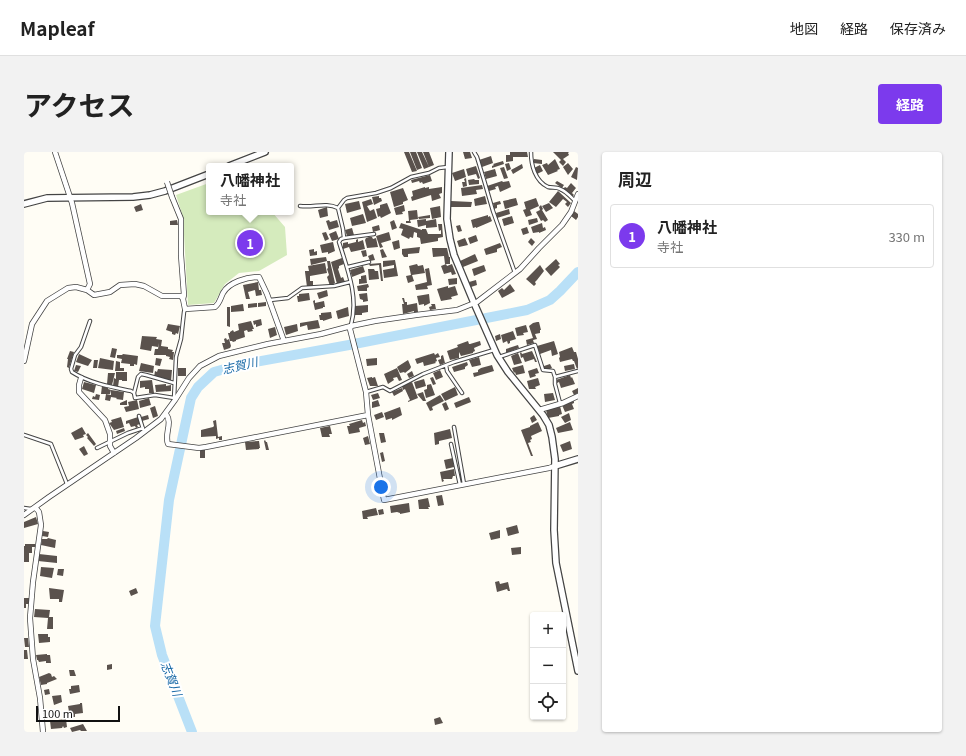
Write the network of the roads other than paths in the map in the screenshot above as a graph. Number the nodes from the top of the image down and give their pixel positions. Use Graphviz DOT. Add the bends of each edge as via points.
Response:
graph roads {
  1 [pos="55,152"];
  2 [pos="265,152"];
  3 [pos="449,152"];
  4 [pos="474,152"];
  5 [pos="531,152"];
  6 [pos="237,163"];
  7 [pos="449,167"];
  8 [pos="206,175"];
  9 [pos="167,182"];
  10 [pos="578,194"];
  11 [pos="70,197"];
  12 [pos="575,201"];
  13 [pos="24,204"];
  14 [pos="300,206"];
  15 [pos="338,208"];
  16 [pos="374,234"];
  17 [pos="344,238"];
  18 [pos="369,262"];
  19 [pos="348,267"];
  20 [pos="515,273"];
  21 [pos="350,282"];
  22 [pos="87,290"];
  23 [pos="183,299"];
  24 [pos="270,300"];
  25 [pos="475,306"];
  26 [pos="185,310"];
  27 [pos="90,321"];
  28 [pos="351,327"];
  29 [pos="284,341"];
  30 [pos="494,350"];
  31 [pos="498,358"];
  32 [pos="24,361"];
  33 [pos="446,365"];
  34 [pos="578,371"];
  35 [pos="555,377"];
  36 [pos="81,378"];
  37 [pos="174,383"];
  38 [pos="366,392"];
  39 [pos="134,393"];
  40 [pos="462,393"];
  41 [pos="578,396"];
  42 [pos="175,399"];
  43 [pos="561,404"];
  44 [pos="539,410"];
  45 [pos="166,414"];
  46 [pos="368,415"];
  47 [pos="140,416"];
  48 [pos="454,427"];
  49 [pos="144,430"];
  50 [pos="24,435"];
  51 [pos="110,441"];
  52 [pos="452,444"];
  53 [pos="97,448"];
  54 [pos="114,453"];
  55 [pos="578,459"];
  56 [pos="555,466"];
  57 [pos="67,484"];
  58 [pos="462,484"];
  59 [pos="24,508"];
  60 [pos="34,508"];
  61 [pos="24,515"];
  62 [pos="578,671"];
  63 [pos="42,732"];
  1 -- 11 [label="street"];
  2 -- 6 [label="street"];
  3 -- 7 [label="street"];
  4 -- 20 [label="lane"];
  5 -- 12 [label="lane" via="533,170 539,179 547,186 561,189"];
  7 -- 15 [label="lane" via="411,177 376,193 347,198"];
  7 -- 25 [label="street" via="449,234 454,254"];
  8 -- 11 [label="street" via="150,195"];
  9 -- 23 [label="street, bridge" via="180,215 182,228"];
  10 -- 12 [label="street"];
  11 -- 13 [label="street" via="47,198"];
  11 -- 22 [label="street" via="88,273 90,284"];
  12 -- 20 [label="street" via="562,225"];
  14 -- 15 [label="lane" via="328,204"];
  15 -- 17 [label="lane"];
  16 -- 17 [label="lane"];
  17 -- 19 [label="lane" via="339,242"];
  18 -- 19 [label="lane"];
  19 -- 21 [label="lane"];
  20 -- 25 [label="street"];
  21 -- 24 [label="lane" via="325,288 302,288 288,298"];
  21 -- 28 [label="lane" via="353,297"];
  22 -- 23 [label="street" via="94,295 110,292 120,285 135,284 162,296 181,296"];
  22 -- 32 [label="street" via="68,288 44,305 32,324"];
  23 -- 26 [label="street"];
  24 -- 26 [label="street" via="261,279 257,277 241,280 230,286 216,307"];
  24 -- 29 [label="street"];
  25 -- 28 [label="street"];
  25 -- 30 [label="street"];
  26 -- 37 [label="lane"];
  27 -- 36 [label="lane" via="71,371"];
  28 -- 29 [label="street"];
  28 -- 38 [label="street"];
  29 -- 42 [label="street" via="219,356 200,366"];
  30 -- 31 [label="street"];
  30 -- 33 [label="lane"];
  31 -- 35 [label="lane" via="535,345 543,370 553,371"];
  31 -- 44 [label="street"];
  33 -- 38 [label="lane" via="390,390 383,387"];
  33 -- 40 [label="lane" via="447,371"];
  34 -- 35 [label="lane"];
  35 -- 43 [label="lane"];
  36 -- 39 [label="lane"];
  36 -- 51 [label="street" via="79,392 103,417"];
  37 -- 39 [label="lane" via="141,374"];
  37 -- 42 [label="lane"];
  38 -- 46 [label="street"];
  39 -- 42 [label="lane" via="135,398 155,394"];
  41 -- 43 [label="street"];
  42 -- 45 [label="street"];
  43 -- 44 [label="street"];
  44 -- 56 [label="street" via="552,437"];
  45 -- 46 [label="street" via="169,421 167,440 170,444 198,448"];
  45 -- 49 [label="street"];
  46 -- 58 [label="street" via="384,500"];
  47 -- 49 [label="lane"];
  48 -- 58 [label="lane"];
  49 -- 51 [label="lane" via="128,433"];
  49 -- 54 [label="street"];
  50 -- 57 [label="lane" via="51,444"];
  51 -- 53 [label="lane"];
  51 -- 54 [label="street"];
  52 -- 58 [label="lane"];
  54 -- 57 [label="street"];
  55 -- 56 [label="street"];
  56 -- 58 [label="street"];
  56 -- 62 [label="street" via="556,563"];
  57 -- 60 [label="street"];
  59 -- 60 [label="lane"];
  60 -- 61 [label="street"];
  60 -- 63 [label="street" via="40,515 41,525 32,582 30,618"];
}
